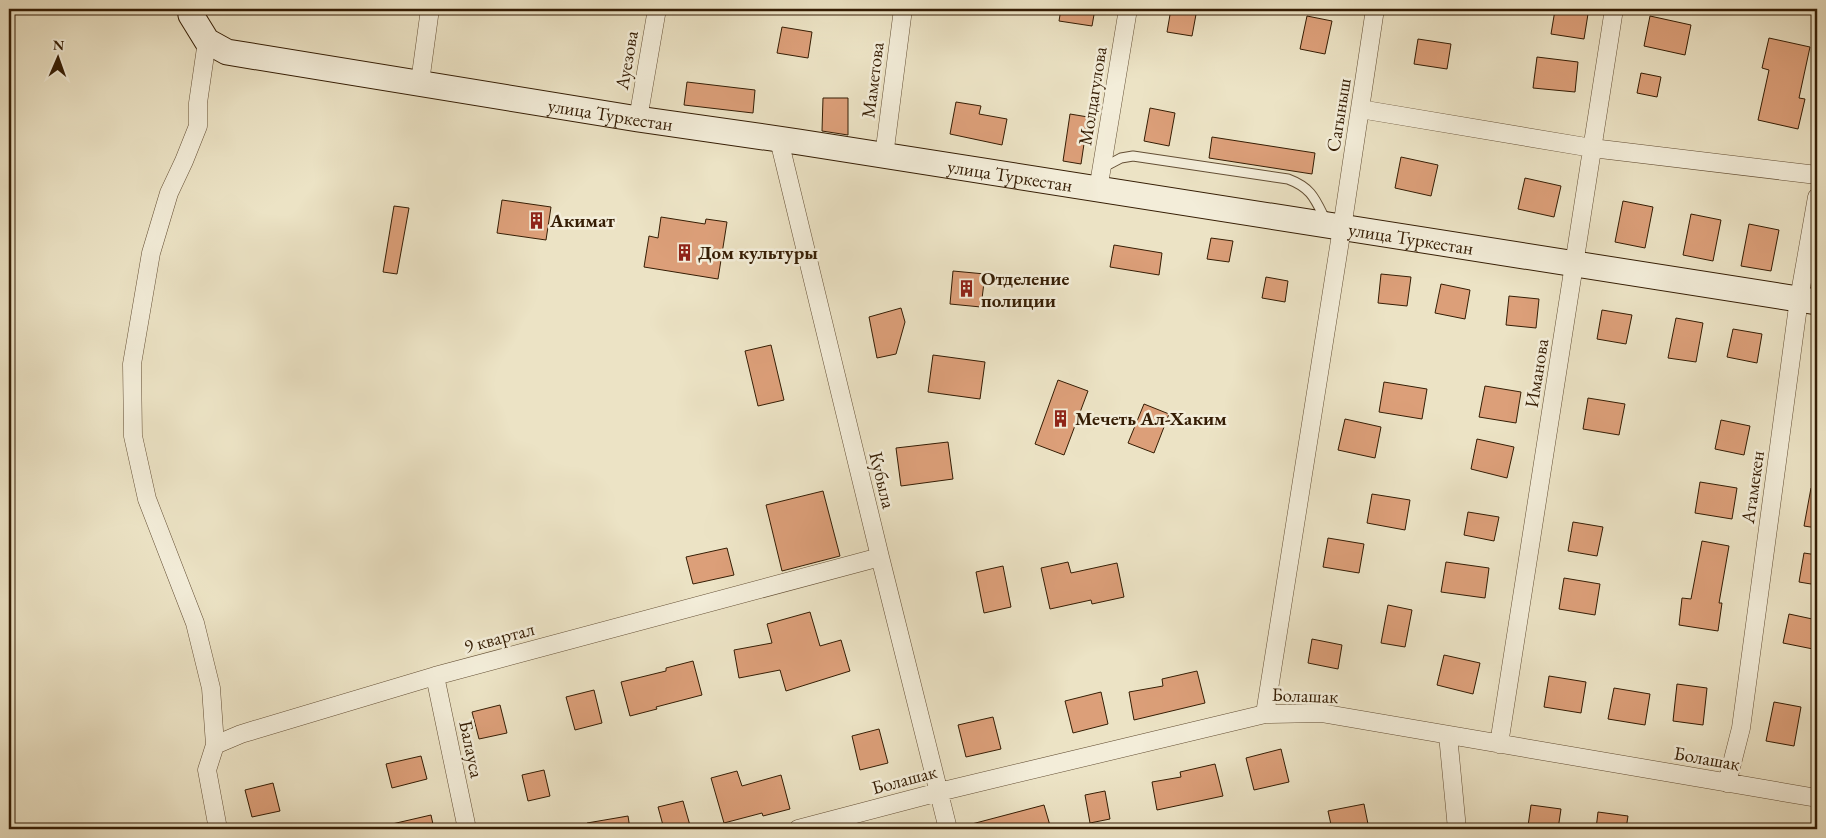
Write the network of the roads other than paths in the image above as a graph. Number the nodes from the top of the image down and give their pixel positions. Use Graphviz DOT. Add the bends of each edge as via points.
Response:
graph roads {
  1 [pos="190,9"];
  2 [pos="430,9"];
  3 [pos="657,9"];
  4 [pos="903,9"];
  5 [pos="1128,9"];
  6 [pos="1375,9"];
  7 [pos="1614,9"];
  8 [pos="207,41"];
  9 [pos="420,82"];
  10 [pos="1360,109"];
  11 [pos="638,119"];
  12 [pos="779,140"];
  13 [pos="1592,148"];
  14 [pos="884,156"];
  15 [pos="1817,175"];
  16 [pos="1100,179"];
  17 [pos="1817,197"];
  18 [pos="1335,227"];
  19 [pos="1574,264"];
  20 [pos="1808,301"];
  21 [pos="880,557"];
  22 [pos="435,676"];
  23 [pos="1265,714"];
  24 [pos="1448,735"];
  25 [pos="1499,744"];
  26 [pos="215,745"];
  27 [pos="1728,783"];
  28 [pos="939,792"];
  29 [pos="1817,798"];
  30 [pos="218,829"];
  31 [pos="467,829"];
  32 [pos="798,829"];
  33 [pos="948,829"];
  34 [pos="1457,829"];
  1 -- 8 [label="street"];
  2 -- 9 [label="street"];
  3 -- 11 [label="street, Ауезова"];
  4 -- 14 [label="street, Маметова"];
  5 -- 16 [label="street, Молдагулова"];
  6 -- 10 [label="street, Сагыныш"];
  7 -- 13 [label="street, Иманова"];
  8 -- 9 [label="street, улица Туркестан" via="227,52"];
  8 -- 26 [label="street" via="198,126 169,193 151,253 132,364 133,436 147,500 196,623 211,688"];
  9 -- 11 [label="street, улица Туркестан"];
  10 -- 13 [label="street"];
  10 -- 18 [label="street, Сагыныш"];
  11 -- 12 [label="street, улица Туркестан"];
  12 -- 14 [label="street, улица Туркестан"];
  12 -- 21 [label="street, Кубыла"];
  13 -- 15 [label="street"];
  13 -- 19 [label="street, Иманова"];
  14 -- 16 [label="street, улица Туркестан"];
  16 -- 18 [label="street, улица Туркестан"];
  16 -- 18 [label="lane" via="1121,158 1134,156 1288,179 1301,184 1313,195"];
  17 -- 20 [label="street, Атамекен"];
  18 -- 19 [label="street, улица Туркестан"];
  18 -- 23 [label="street, Сагыныш"];
  19 -- 20 [label="street, улица Туркестан"];
  19 -- 25 [label="street, Иманова"];
  20 -- 27 [label="street, Атамекен" via="1741,728"];
  21 -- 22 [label="street, 9 квартал"];
  21 -- 28 [label="street, Кубыла"];
  22 -- 26 [label="street, 9 квартал" via="241,734"];
  22 -- 31 [label="street, Балауса"];
  23 -- 24 [label="street, Болашак" via="1321,714"];
  23 -- 28 [label="street, Болашак"];
  24 -- 25 [label="street, Болашак"];
  24 -- 34 [label="street"];
  25 -- 27 [label="street, Болашак"];
  26 -- 30 [label="street" via="207,770"];
  27 -- 29 [label="street, Болашак"];
  28 -- 32 [label="street, Болашак"];
  28 -- 33 [label="street, Кубыла"];
}
